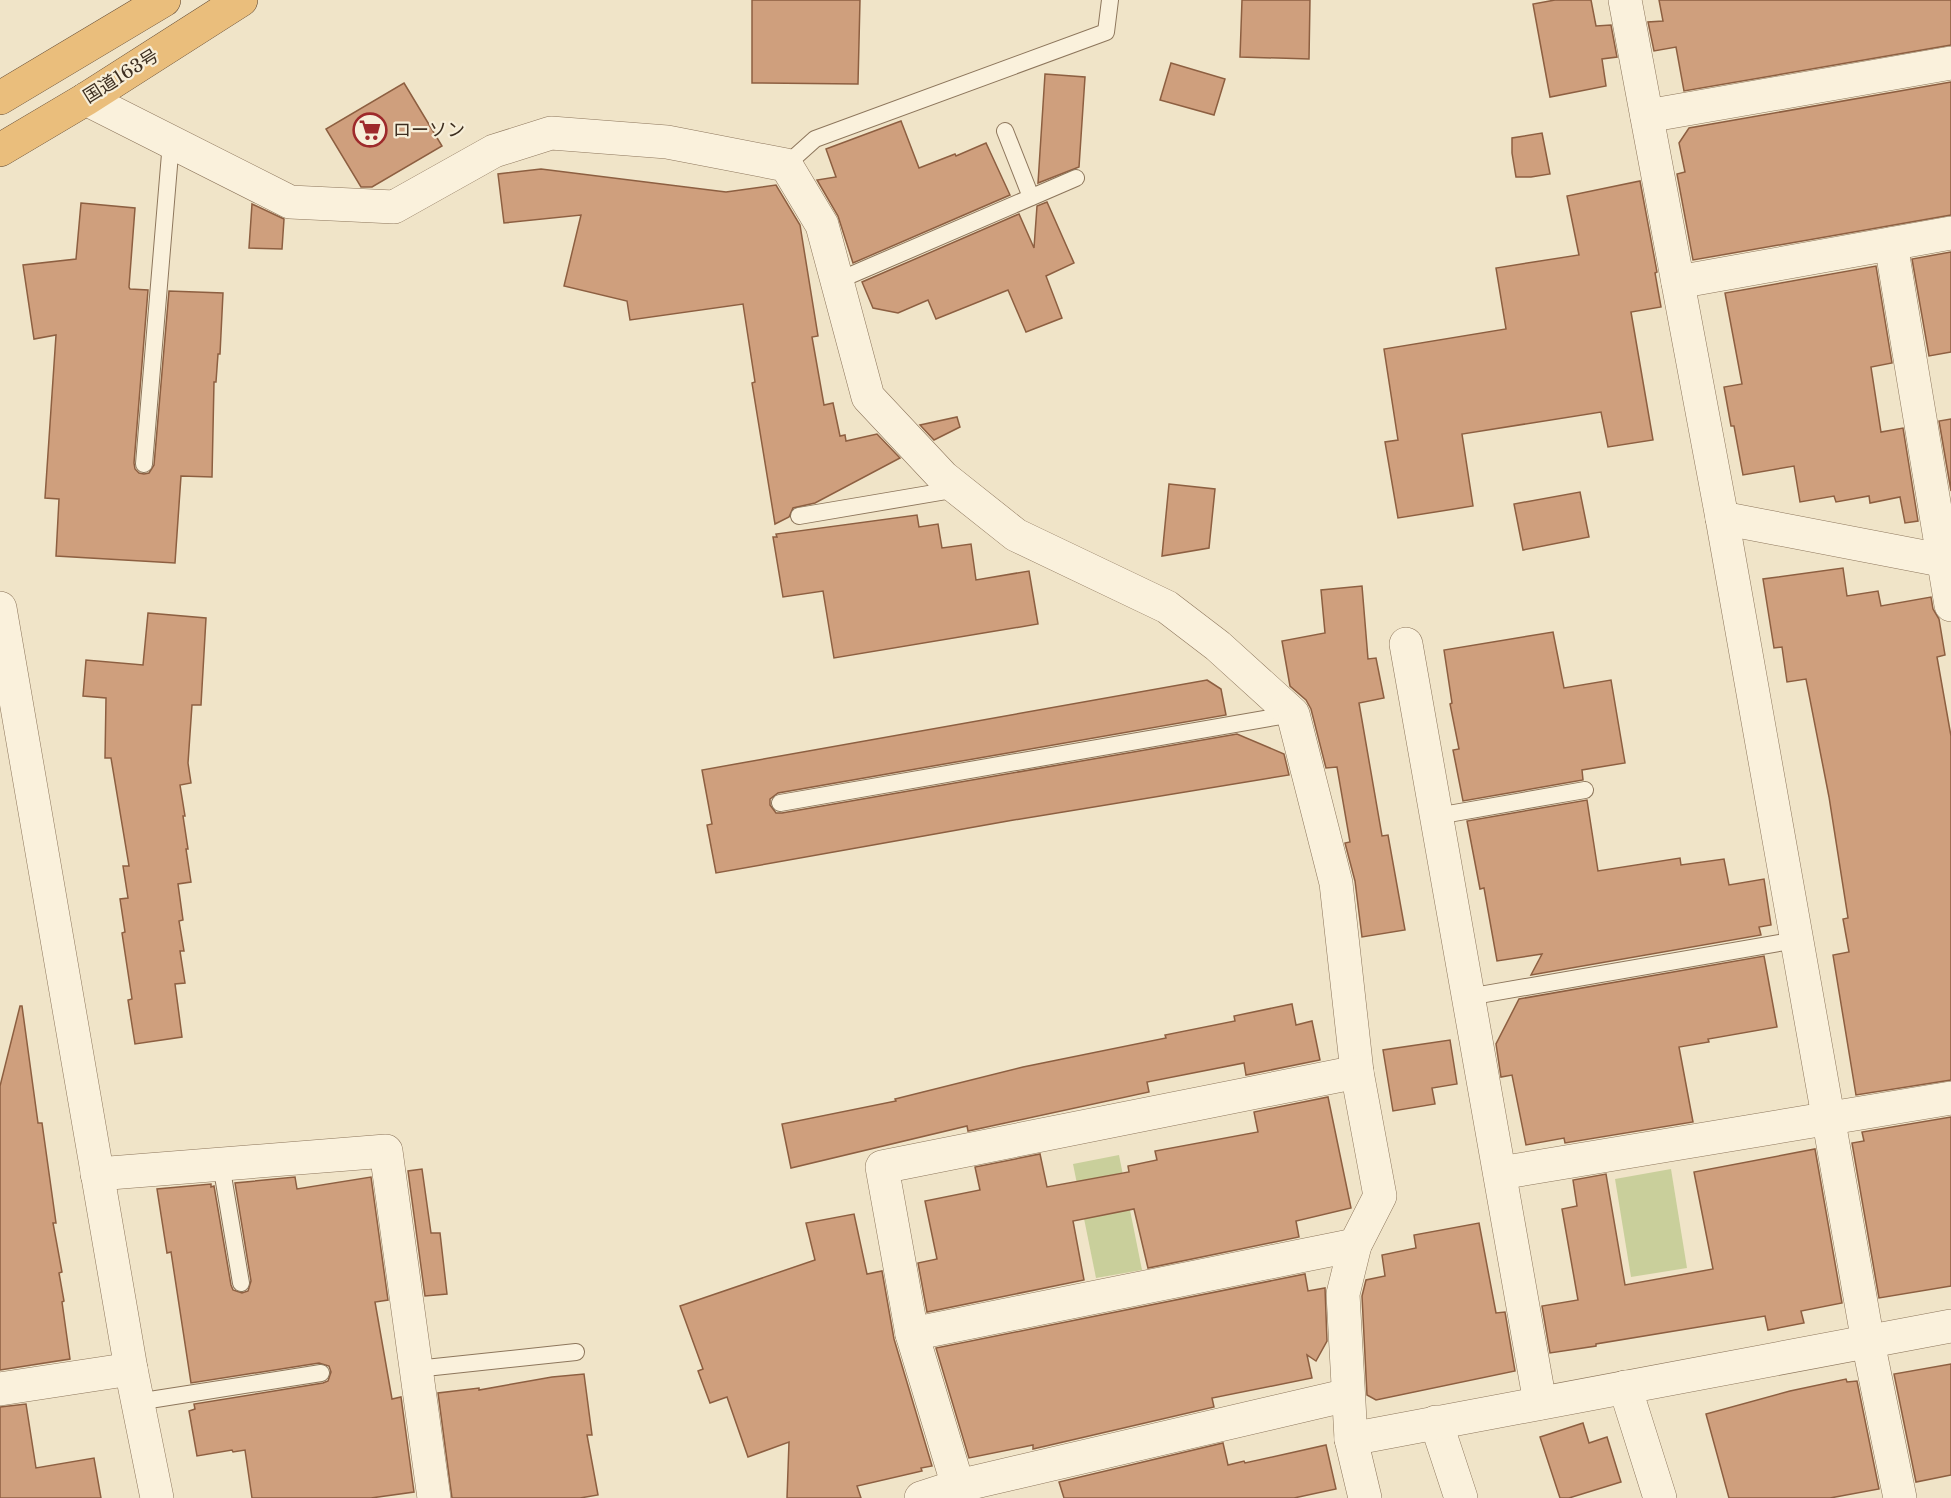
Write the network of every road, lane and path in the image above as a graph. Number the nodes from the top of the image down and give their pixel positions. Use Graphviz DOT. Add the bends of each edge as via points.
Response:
graph roads {
  1 [pos="164,0"];
  2 [pos="241,0"];
  3 [pos="1110,0"];
  4 [pos="1624,0"];
  5 [pos="1951,63"];
  6 [pos="0,98"];
  7 [pos="86,99"];
  8 [pos="1647,116"];
  9 [pos="1005,131"];
  10 [pos="171,142"];
  11 [pos="0,150"];
  12 [pos="786,165"];
  13 [pos="1076,178"];
  14 [pos="1032,197"];
  15 [pos="1951,233"];
  16 [pos="1891,244"];
  17 [pos="837,280"];
  18 [pos="1678,282"];
  19 [pos="144,464"];
  20 [pos="958,489"];
  21 [pos="799,516"];
  22 [pos="1722,518"];
  23 [pos="1947,562"];
  24 [pos="1951,604"];
  25 [pos="0,608"];
  26 [pos="1406,644"];
  27 [pos="1293,714"];
  28 [pos="1585,790"];
  29 [pos="780,803"];
  30 [pos="1437,816"];
  31 [pos="1796,940"];
  32 [pos="1468,997"];
  33 [pos="1357,1071"];
  34 [pos="1951,1098"];
  35 [pos="1828,1119"];
  36 [pos="221,1164"];
  37 [pos="1500,1173"];
  38 [pos="97,1174"];
  39 [pos="1355,1245"];
  40 [pos="241,1283"];
  41 [pos="1951,1326"];
  42 [pos="912,1334"];
  43 [pos="1868,1342"];
  44 [pos="576,1352"];
  45 [pos="131,1369"];
  46 [pos="416,1369"];
  47 [pos="321,1373"];
  48 [pos="1625,1387"];
  49 [pos="0,1389"];
  50 [pos="1348,1395"];
  51 [pos="137,1402"];
  52 [pos="1540,1403"];
  53 [pos="1436,1422"];
  54 [pos="1351,1438"];
  55 [pos="958,1486"];
  56 [pos="157,1498"];
  57 [pos="434,1498"];
  58 [pos="921,1498"];
  59 [pos="1365,1498"];
  60 [pos="1461,1498"];
  61 [pos="1660,1498"];
  62 [pos="1900,1498"];
  1 -- 6 [label="highway"];
  2 -- 7 [label="highway, 国道163号"];
  3 -- 12 [label="lane" via="1106,32 815,139"];
  4 -- 8 [label="street"];
  5 -- 8 [label="street"];
  7 -- 10 [label="street"];
  7 -- 11 [label="highway, 国道163号"];
  8 -- 18 [label="street"];
  9 -- 14 [label="lane"];
  10 -- 12 [label="street" via="290,202 394,207 494,152 551,133 667,142"];
  10 -- 19 [label="lane"];
  12 -- 17 [label="street" via="822,225"];
  13 -- 14 [label="lane"];
  14 -- 17 [label="lane"];
  15 -- 16 [label="street"];
  16 -- 18 [label="street"];
  16 -- 23 [label="street"];
  17 -- 20 [label="street" via="868,397"];
  18 -- 22 [label="street"];
  20 -- 21 [label="lane"];
  20 -- 27 [label="street" via="1016,535 1167,607 1218,646"];
  22 -- 23 [label="street"];
  22 -- 31 [label="street"];
  23 -- 24 [label="street"];
  25 -- 38 [label="street"];
  26 -- 30 [label="street"];
  27 -- 29 [label="lane"];
  27 -- 33 [label="street" via="1336,883"];
  28 -- 30 [label="lane"];
  30 -- 32 [label="street"];
  31 -- 32 [label="lane"];
  31 -- 35 [label="street"];
  32 -- 37 [label="street"];
  33 -- 39 [label="street" via="1380,1196"];
  33 -- 42 [label="street" via="882,1167"];
  34 -- 35 [label="street"];
  35 -- 37 [label="street"];
  35 -- 43 [label="street"];
  36 -- 38 [label="street"];
  36 -- 40 [label="lane"];
  36 -- 46 [label="street" via="386,1151"];
  37 -- 52 [label="street"];
  38 -- 45 [label="street"];
  39 -- 42 [label="street"];
  39 -- 50 [label="street" via="1342,1294"];
  41 -- 43 [label="street"];
  42 -- 55 [label="street"];
  43 -- 48 [label="street"];
  43 -- 62 [label="street"];
  44 -- 46 [label="lane"];
  45 -- 49 [label="street"];
  45 -- 51 [label="street"];
  46 -- 57 [label="street"];
  47 -- 51 [label="lane"];
  48 -- 52 [label="street"];
  48 -- 61 [label="street"];
  50 -- 54 [label="street"];
  50 -- 55 [label="street"];
  51 -- 56 [label="street"];
  52 -- 53 [label="street"];
  53 -- 54 [label="street"];
  53 -- 60 [label="street"];
  54 -- 59 [label="street"];
  55 -- 58 [label="street"];
}
